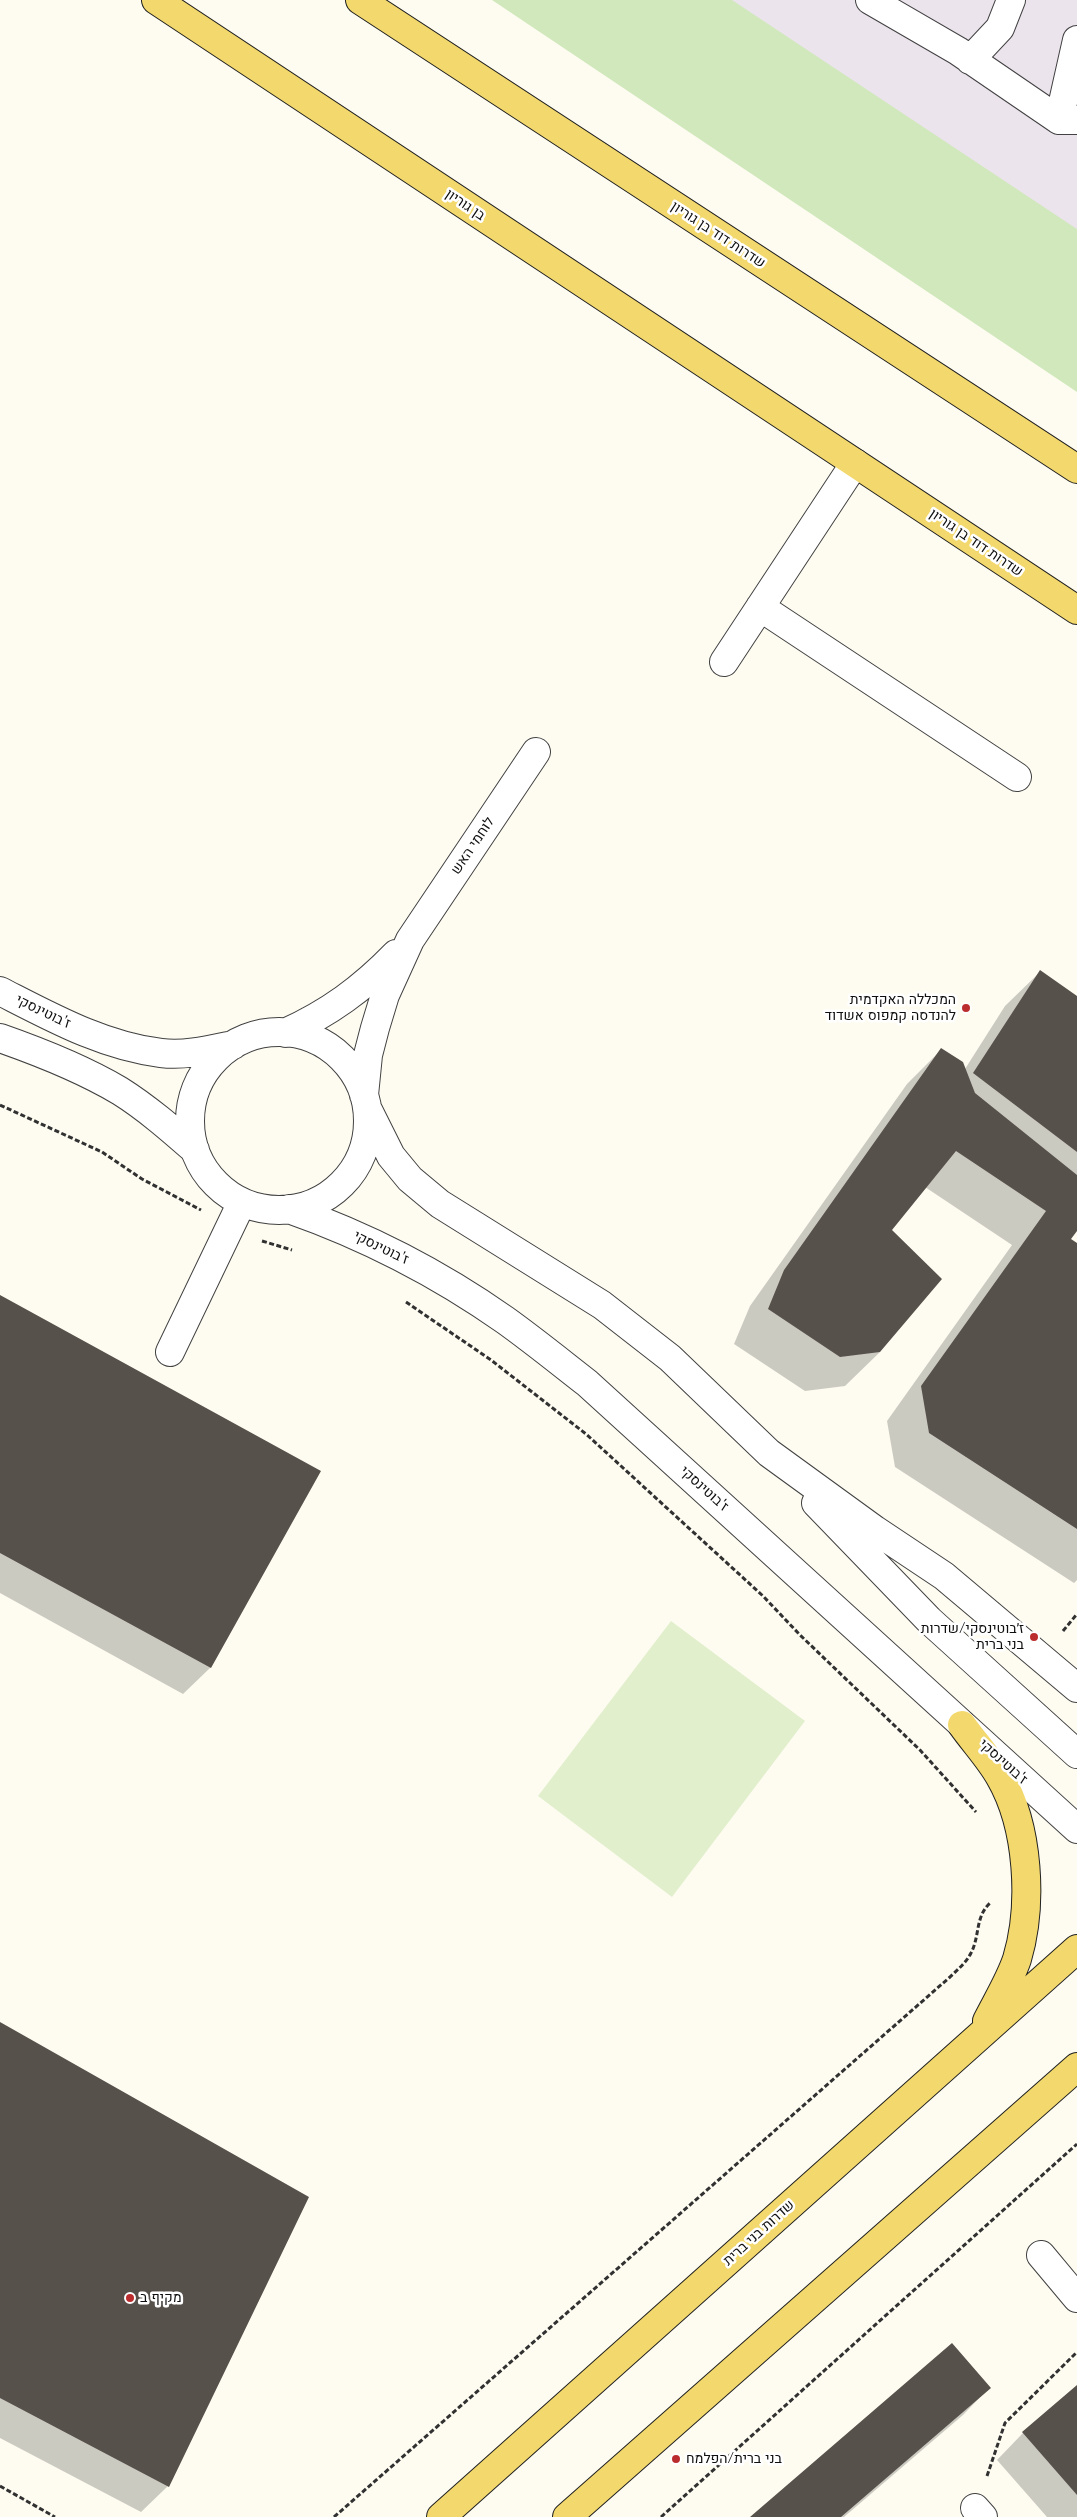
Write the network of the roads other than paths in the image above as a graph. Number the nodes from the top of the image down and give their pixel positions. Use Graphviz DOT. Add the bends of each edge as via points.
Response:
graph roads {
  1 [pos="156,0"];
  2 [pos="360,0"];
  3 [pos="870,0"];
  4 [pos="1011,0"];
  5 [pos="1077,40"];
  6 [pos="970,60"];
  7 [pos="1068,120"];
  8 [pos="774,410"];
  9 [pos="855,463"];
  10 [pos="1077,469"];
  11 [pos="760,608"];
  12 [pos="1077,610"];
  13 [pos="724,662"];
  14 [pos="536,752"];
  15 [pos="1017,777"];
  16 [pos="410,940"];
  17 [pos="0,991"];
  18 [pos="285,1033"];
  19 [pos="0,1038"];
  20 [pos="233,1046"];
  21 [pos="365,1102"];
  22 [pos="195,1150"];
  23 [pos="242,1202"];
  24 [pos="289,1209"];
  25 [pos="170,1352"];
  26 [pos="768,1453"];
  27 [pos="1077,1688"];
  28 [pos="962,1725"];
  29 [pos="1077,1754"];
  30 [pos="1077,1829"];
  31 [pos="1077,1949"];
  32 [pos="981,2034"];
  33 [pos="1077,2067"];
  34 [pos="1041,2255"];
  35 [pos="1077,2298"];
  36 [pos="441,2517"];
  37 [pos="567,2517"];
  1 -- 8 [label="main road, בן גוריון"];
  2 -- 10 [label="main road, שדרות דוד בן גוריון"];
  3 -- 6 [label="street"];
  4 -- 6 [label="street" via="1000,28"];
  5 -- 7 [label="street"];
  6 -- 7 [label="street"];
  8 -- 9 [label="main road, שדרות דוד בן גוריון"];
  9 -- 11 [label="street"];
  9 -- 12 [label="main road, שדרות דוד בן גוריון"];
  11 -- 13 [label="street"];
  11 -- 15 [label="street"];
  14 -- 16 [label="street, לוחמי האש"];
  16 -- 18 [label="street, לוחמי האש" via="369,982 312,1021"];
  16 -- 21 [label="street, לוחמי האש" via="385,995 375,1028 368,1055"];
  17 -- 20 [label="street, ז'בוטינסקי" via="87,1034 126,1045 160,1053"];
  18 -- 20 [label="street" via="258,1036"];
  18 -- 21 [label="street" via="311,1039 334,1052 352,1071"];
  19 -- 22 [label="street" via="119,1091"];
  20 -- 22 [label="street" via="214,1061 195,1092 190,1115"];
  21 -- 24 [label="street" via="367,1135 352,1172 323,1198"];
  21 -- 26 [label="street" via="391,1156 410,1179 440,1204 484,1233 602,1305 670,1358"];
  22 -- 23 [label="street" via="213,1181"];
  23 -- 24 [label="street" via="264,1209"];
  23 -- 25 [label="street"];
  24 -- 28 [label="street, ז'בוטינסקי" via="336,1226 414,1264 505,1320 587,1382"];
  26 -- 27 [label="street" via="944,1576"];
  26 -- 29 [label="street" via="929,1620"];
  28 -- 30 [label="street, ז'בוטינסקי"];
  28 -- 32 [label="main road" via="1000,1777 1019,1822 1027,1889 1023,1933 1016,1962"];
  31 -- 32 [label="main road, שדרות בני ברית"];
  32 -- 36 [label="main road, שדרות בני ברית"];
  33 -- 37 [label="main road"];
  34 -- 35 [label="street"];
}
